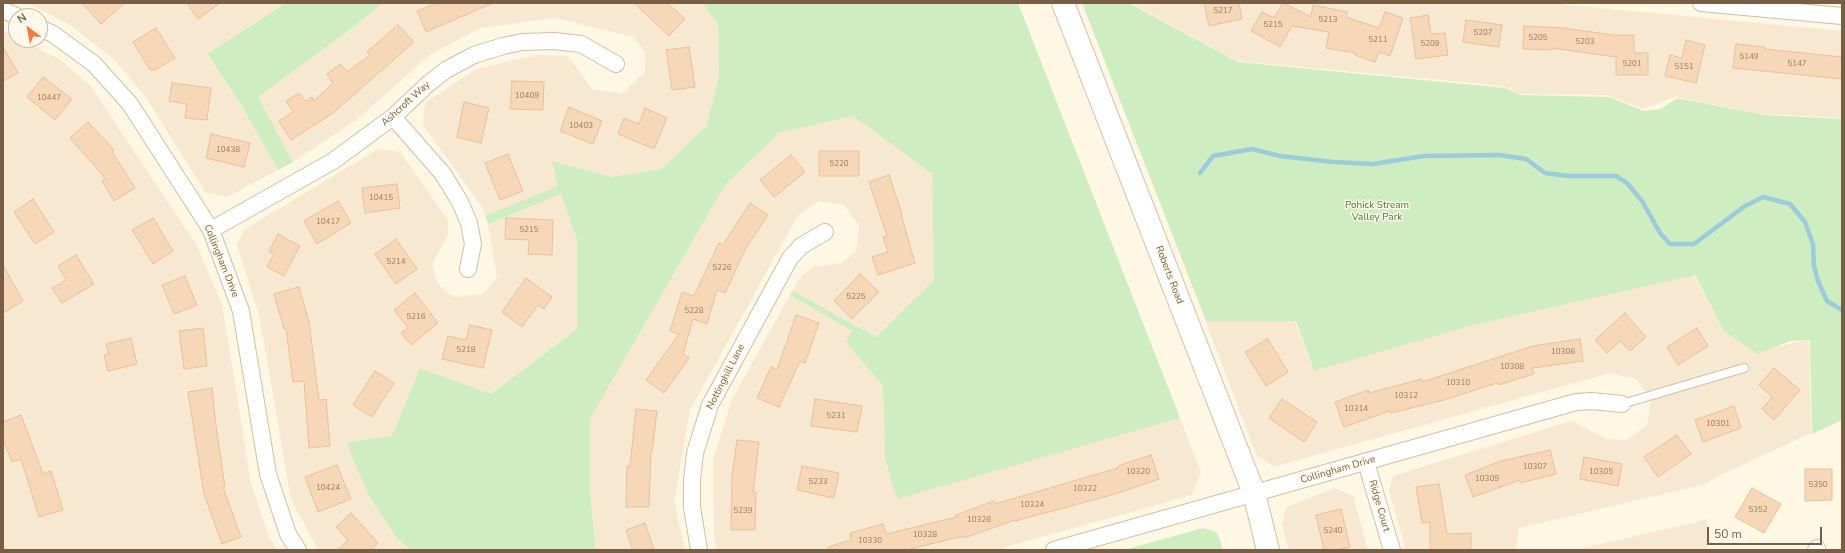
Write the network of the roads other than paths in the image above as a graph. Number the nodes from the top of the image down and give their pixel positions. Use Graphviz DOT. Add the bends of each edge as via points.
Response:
graph roads {
  1 [pos="1062,3"];
  2 [pos="1701,3"];
  3 [pos="1842,16"];
  4 [pos="48,32"];
  5 [pos="616,64"];
  6 [pos="393,117"];
  7 [pos="210,230"];
  8 [pos="825,232"];
  9 [pos="468,269"];
  10 [pos="1744,368"];
  11 [pos="1622,404"];
  12 [pos="1366,462"];
  13 [pos="1254,493"];
  14 [pos="298,550"];
  15 [pos="699,550"];
  16 [pos="1054,550"];
  17 [pos="1268,550"];
  18 [pos="1392,550"];
  1 -- 13 [label="main road, Roberts Road"];
  2 -- 3 [label="street"];
  4 -- 7 [label="street, Collingham Drive" via="94,64 130,104"];
  5 -- 6 [label="street, Ashcroft Way" via="581,44 538,41 503,46 474,55 446,70"];
  6 -- 7 [label="street, Ashcroft Way" via="333,161"];
  6 -- 9 [label="street" via="443,174 460,202 469,223 473,244"];
  7 -- 14 [label="street, Collingham Drive" via="241,311 268,474 288,534"];
  8 -- 15 [label="street, Nottinghill Lane" via="801,246 790,258 710,405 695,453 692,480 693,514"];
  10 -- 11 [label="lane"];
  11 -- 12 [label="street, Collingham Drive" via="1576,402"];
  12 -- 13 [label="street, Collingham Drive"];
  12 -- 18 [label="street, Ridge Court"];
  13 -- 16 [label="street, Collingham Drive"];
  13 -- 17 [label="main road, Roberts Road"];
}
